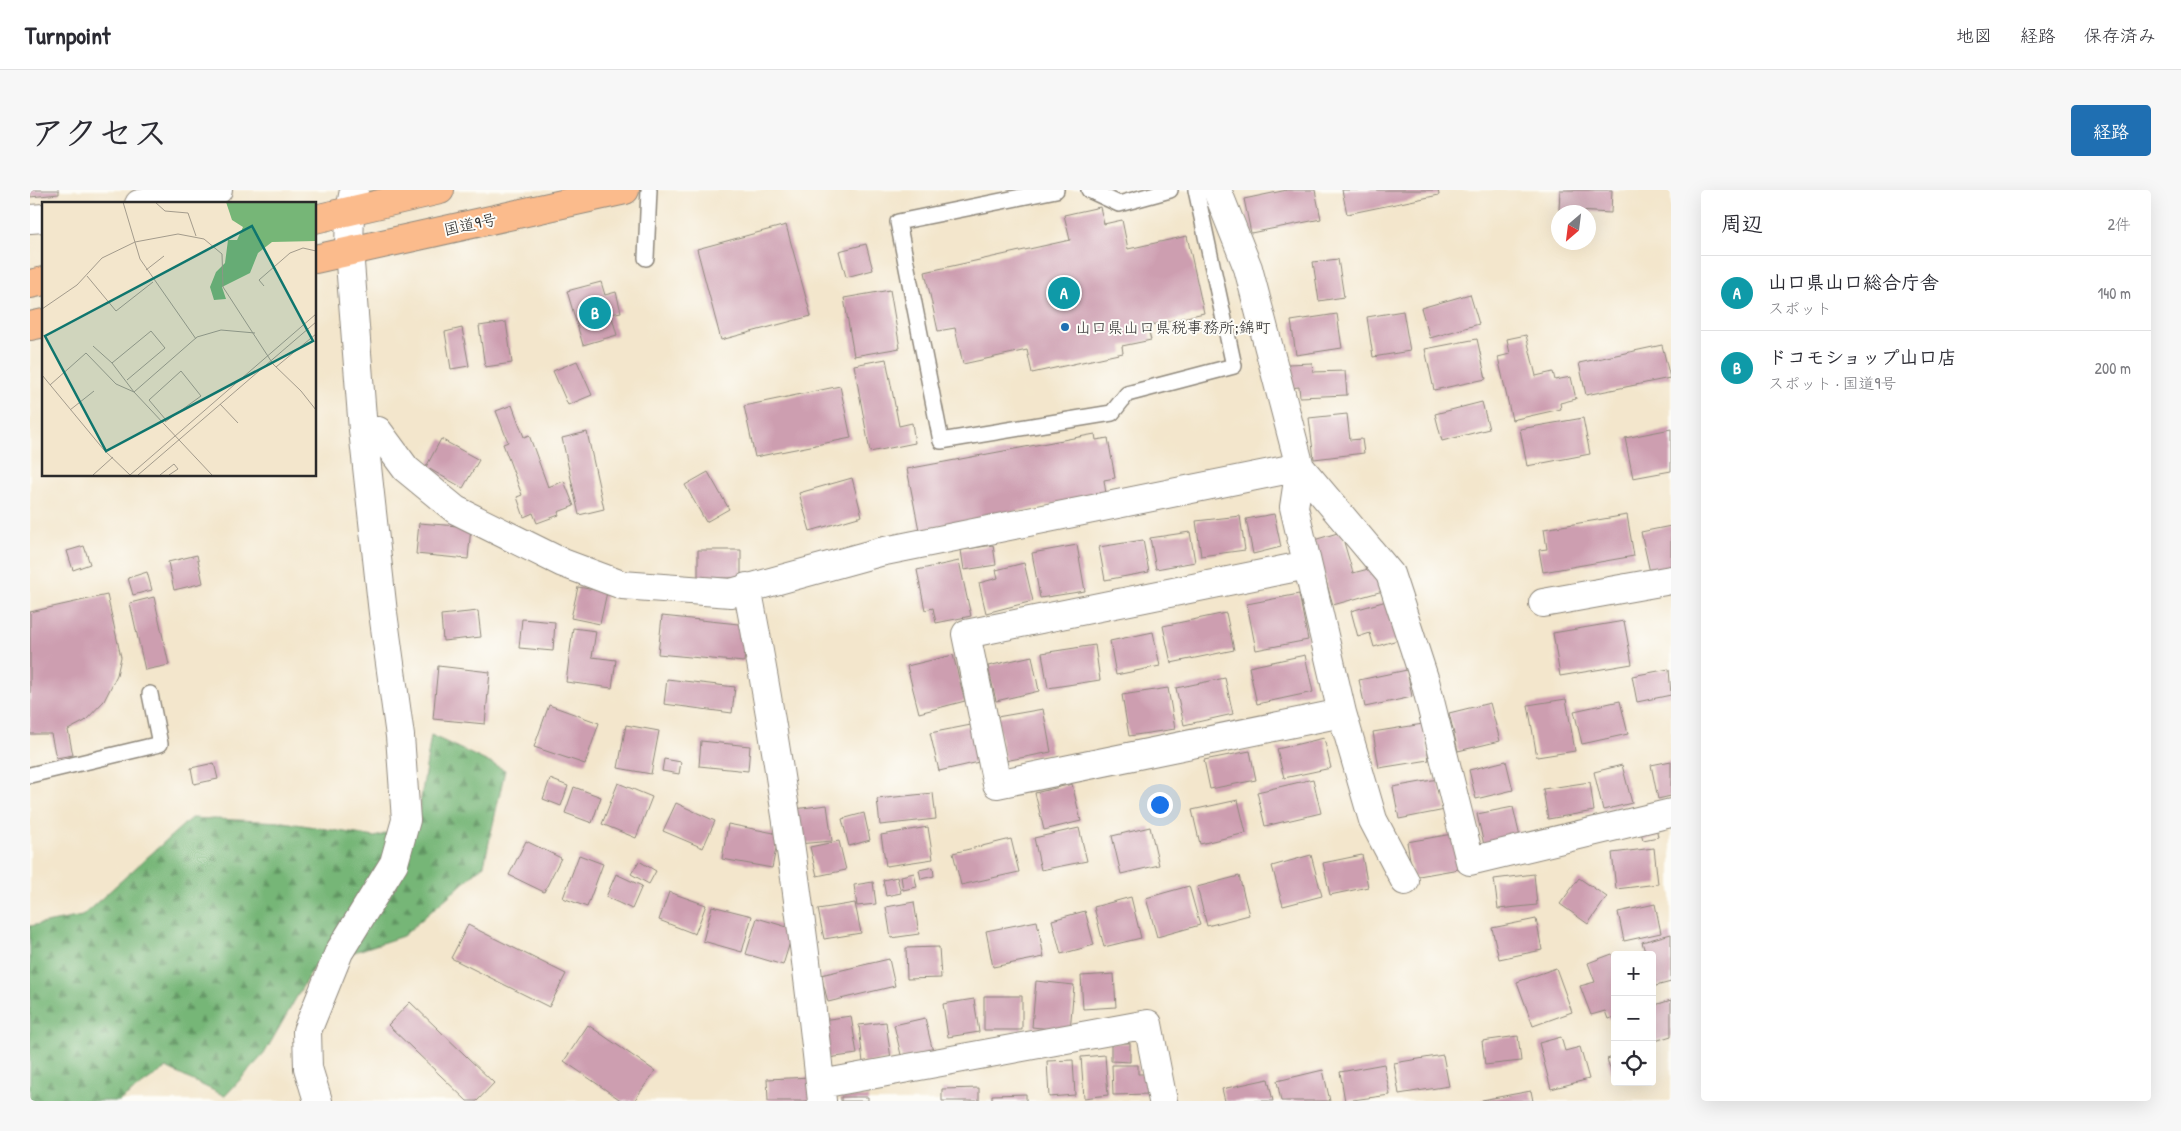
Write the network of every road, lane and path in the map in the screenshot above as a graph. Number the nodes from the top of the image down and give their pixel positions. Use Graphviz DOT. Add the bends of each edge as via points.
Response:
graph roads {
  1 [pos="218,190"];
  2 [pos="440,190"];
  3 [pos="625,190"];
  4 [pos="649,190"];
  5 [pos="1056,190"];
  6 [pos="1089,190"];
  7 [pos="1170,190"];
  8 [pos="1196,190"];
  9 [pos="1217,190"];
  10 [pos="352,200"];
  11 [pos="150,202"];
  12 [pos="316,218"];
  13 [pos="349,250"];
  14 [pos="646,258"];
  15 [pos="316,259"];
  16 [pos="363,430"];
  17 [pos="1300,467"];
  18 [pos="1308,565"];
  19 [pos="1671,580"];
  20 [pos="747,587"];
  21 [pos="1543,602"];
  22 [pos="150,694"];
  23 [pos="1342,713"];
  24 [pos="30,775"];
  25 [pos="1671,813"];
  26 [pos="1405,881"];
  27 [pos="822,1092"];
  28 [pos="318,1101"];
  29 [pos="1164,1101"];
  1 -- 11 [label="street"];
  2 -- 10 [label="highway"];
  3 -- 13 [label="highway, 国道9号"];
  4 -- 14 [label="lane"];
  5 -- 8 [label="lane" via="898,222 941,441 1112,413 1127,394 1234,366"];
  6 -- 7 [label="lane" via="1119,204"];
  9 -- 17 [label="street" via="1248,268"];
  10 -- 12 [label="highway"];
  10 -- 13 [label="street"];
  13 -- 15 [label="highway, 国道9号"];
  13 -- 16 [label="street"];
  16 -- 20 [label="street" via="378,431 406,468 456,510 563,563 622,585 731,593"];
  16 -- 28 [label="street" via="400,736 406,820 394,863 339,952 307,1031 308,1068"];
  17 -- 18 [label="street" via="1294,507"];
  17 -- 20 [label="street" via="880,552"];
  17 -- 25 [label="street" via="1390,574 1425,681 1470,860"];
  18 -- 23 [label="street"];
  18 -- 23 [label="street" via="966,634 997,784"];
  19 -- 21 [label="street"];
  20 -- 27 [label="street" via="768,697"];
  22 -- 24 [label="lane" via="160,744"];
  23 -- 26 [label="street" via="1373,820"];
  27 -- 29 [label="street" via="1148,1024"];
}
